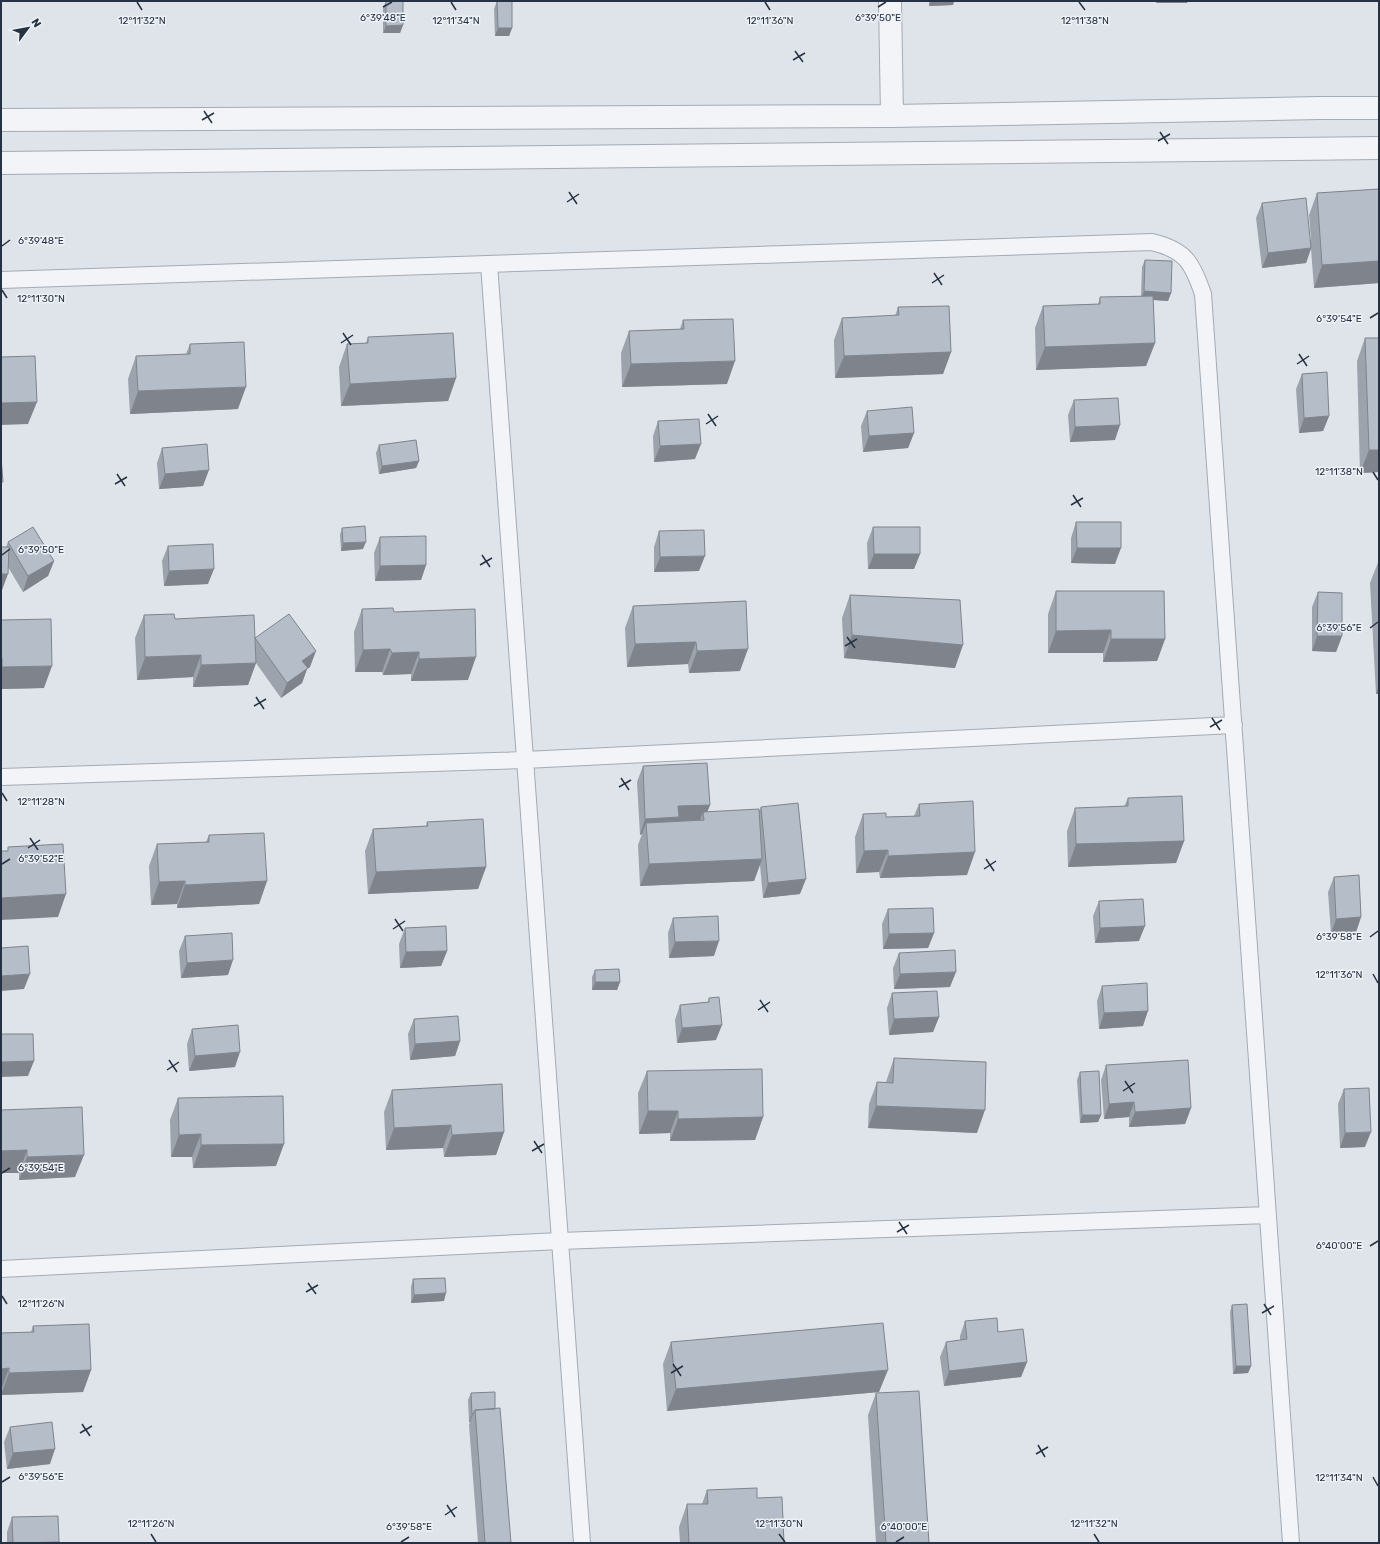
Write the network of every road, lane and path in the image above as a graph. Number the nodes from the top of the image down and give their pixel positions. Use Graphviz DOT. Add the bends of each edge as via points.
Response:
graph roads {
  1 [pos="890,1"];
  2 [pos="1379,108"];
  3 [pos="892,116"];
  4 [pos="1,120"];
  5 [pos="1379,148"];
  6 [pos="1,163"];
  7 [pos="489,264"];
  8 [pos="1,280"];
  9 [pos="1234,725"];
  10 [pos="525,760"];
  11 [pos="1,777"];
  12 [pos="1268,1216"];
  13 [pos="560,1241"];
  14 [pos="1,1269"];
  15 [pos="582,1543"];
  16 [pos="1291,1543"];
  1 -- 3 [label="street"];
  2 -- 3 [label="street"];
  3 -- 4 [label="street"];
  5 -- 6 [label="street"];
  7 -- 8 [label="lane"];
  7 -- 9 [label="lane" via="1152,242 1171,247 1188,261 1197,275 1203,294"];
  7 -- 10 [label="lane"];
  9 -- 10 [label="lane"];
  9 -- 12 [label="lane"];
  10 -- 11 [label="lane"];
  10 -- 13 [label="lane"];
  12 -- 13 [label="lane"];
  12 -- 16 [label="lane"];
  13 -- 14 [label="lane"];
  13 -- 15 [label="lane"];
}
